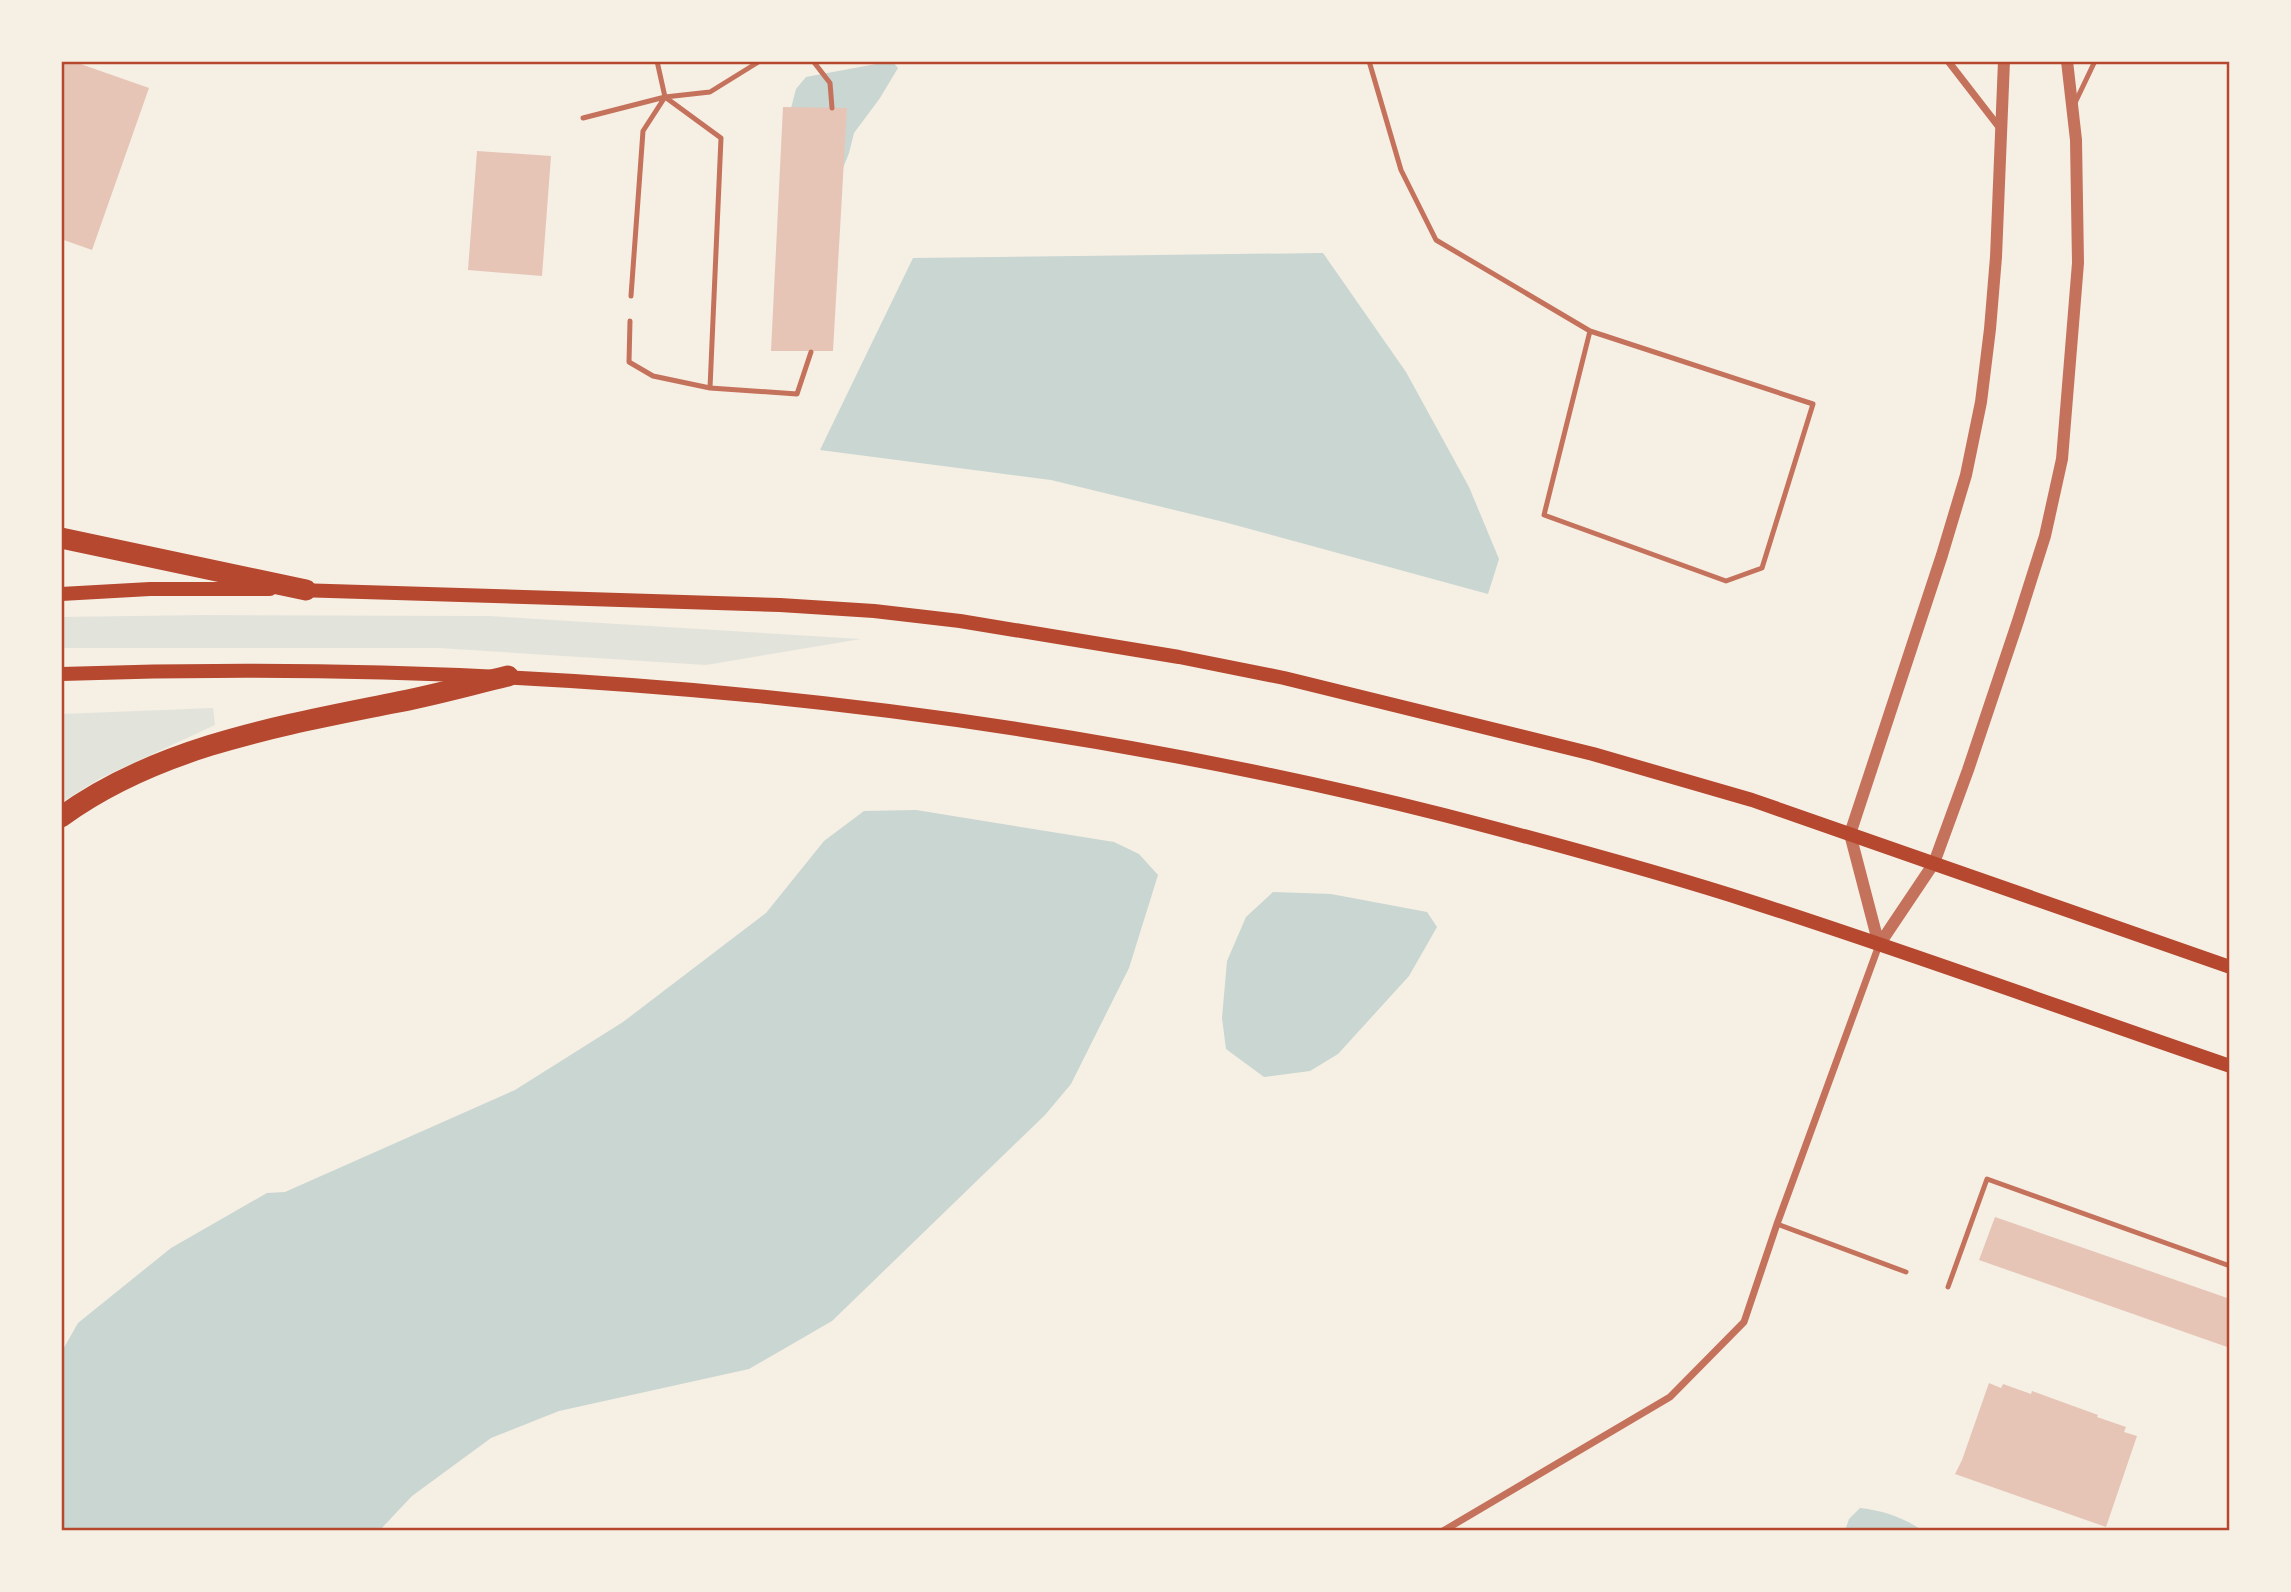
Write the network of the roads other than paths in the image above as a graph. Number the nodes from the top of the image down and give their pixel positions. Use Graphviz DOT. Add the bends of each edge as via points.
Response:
graph roads {
  1 [pos="657,61"];
  2 [pos="760,61"];
  3 [pos="813,61"];
  4 [pos="1368,61"];
  5 [pos="1948,61"];
  6 [pos="2004,61"];
  7 [pos="2095,61"];
  8 [pos="2064,64"];
  9 [pos="665,97"];
  10 [pos="832,108"];
  11 [pos="2073,108"];
  12 [pos="583,118"];
  13 [pos="2002,131"];
  14 [pos="631,296"];
  15 [pos="630,321"];
  16 [pos="1590,331"];
  17 [pos="811,352"];
  18 [pos="710,388"];
  19 [pos="61,538"];
  20 [pos="306,590"];
  21 [pos="61,594"];
  22 [pos="61,674"];
  23 [pos="508,676"];
  24 [pos="61,817"];
  25 [pos="1850,834"];
  26 [pos="1934,863"];
  27 [pos="1879,945"];
  28 [pos="2230,967"];
  29 [pos="2230,1066"];
  30 [pos="1777,1224"];
  31 [pos="2230,1266"];
  32 [pos="1906,1272"];
  33 [pos="1948,1287"];
  34 [pos="1443,1531"];
  1 -- 9 [label="lane"];
  2 -- 9 [label="lane" via="710,92"];
  3 -- 10 [label="lane" via="830,83"];
  4 -- 16 [label="lane" via="1401,170 1436,240"];
  5 -- 13 [label="street"];
  6 -- 13 [label="street"];
  7 -- 11 [label="lane"];
  8 -- 11 [label="street"];
  9 -- 12 [label="lane"];
  9 -- 14 [label="lane" via="643,131"];
  9 -- 18 [label="lane" via="721,138"];
  11 -- 26 [label="street" via="2078,263 2062,459 2045,536"];
  13 -- 25 [label="street" via="1990,329 1966,475"];
  15 -- 18 [label="lane" via="629,362 653,376"];
  16 -- 16 [label="lane" via="1814,404 1762,568 1726,581 1544,515"];
  17 -- 18 [label="lane" via="797,394"];
  19 -- 20 [label="highway"];
  20 -- 21 [label="main road" via="150,589"];
  20 -- 25 [label="main road" via="780,605 886,612 1070,638 1284,678 1593,754"];
  22 -- 23 [label="main road" via="375,671"];
  23 -- 24 [label="highway" via="237,737 158,764"];
  23 -- 27 [label="main road" via="848,706 1146,751 1348,792 1514,834 1754,903"];
  25 -- 26 [label="main road"];
  25 -- 27 [label="street"];
  26 -- 27 [label="street"];
  26 -- 28 [label="main road"];
  27 -- 29 [label="main road"];
  27 -- 30 [label="street"];
  30 -- 32 [label="lane"];
  30 -- 34 [label="street" via="1744,1322 1670,1397"];
  31 -- 33 [label="lane" via="1987,1179"];
}
